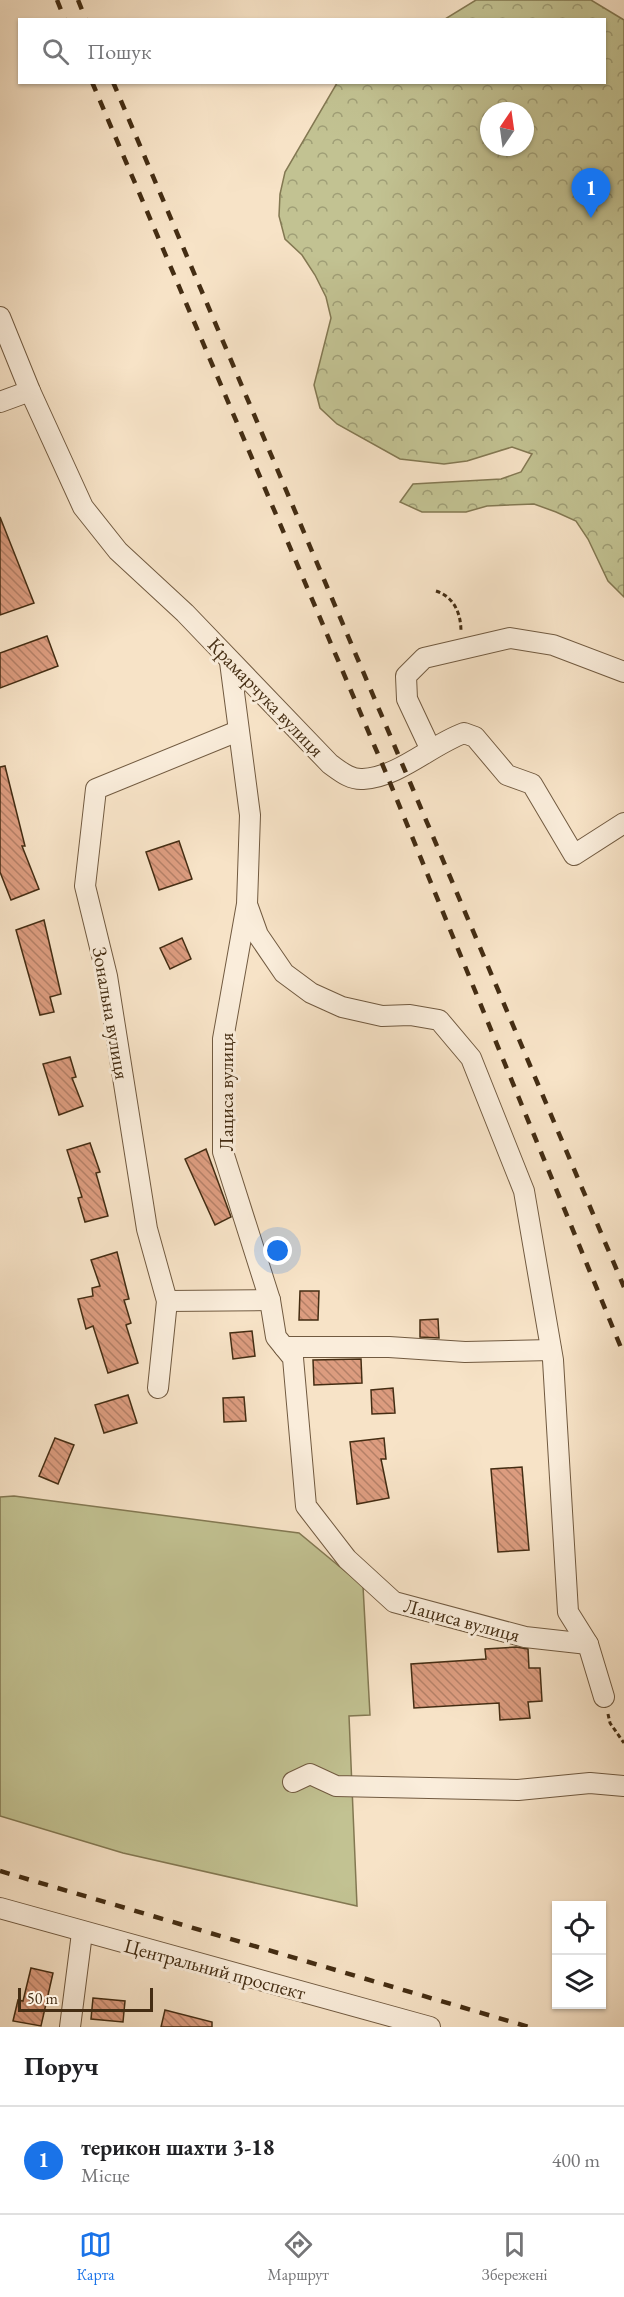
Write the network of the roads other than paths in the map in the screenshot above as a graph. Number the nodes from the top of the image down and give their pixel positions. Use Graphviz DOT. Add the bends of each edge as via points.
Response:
graph roads {
  1 [pos="1,324"];
  2 [pos="30,391"];
  3 [pos="0,402"];
  4 [pos="230,662"];
  5 [pos="624,672"];
  6 [pos="238,731"];
  7 [pos="430,748"];
  8 [pos="624,823"];
  9 [pos="247,904"];
  10 [pos="270,1300"];
  11 [pos="167,1301"];
  12 [pos="284,1347"];
  13 [pos="551,1350"];
  14 [pos="158,1388"];
  15 [pos="588,1644"];
  16 [pos="604,1697"];
  17 [pos="293,1782"];
  18 [pos="624,1786"];
  19 [pos="0,1908"];
  20 [pos="82,1932"];
  21 [pos="70,2027"];
  22 [pos="430,2027"];
  1 -- 2 [label="street, Крамарчука вулиця"];
  2 -- 3 [label="street"];
  2 -- 4 [label="street, Крамарчука вулиця" via="84,507 118,551 185,613"];
  4 -- 6 [label="street, Лациса вулиця"];
  4 -- 7 [label="street, Крамарчука вулиця" via="274,702 330,764 346,775 362,779 386,773"];
  5 -- 7 [label="street" via="553,645 510,638 424,658 406,676 407,699"];
  6 -- 9 [label="street, Лациса вулиця" via="250,815"];
  6 -- 11 [label="street, Зональна вулиця" via="96,789 85,886 107,976 147,1229"];
  7 -- 8 [label="street, Крамарчука вулиця" via="464,733 475,737 507,776 532,784 574,855"];
  9 -- 10 [label="street, Лациса вулиця" via="222,1039 223,1152"];
  9 -- 13 [label="street" via="258,935 284,973 311,993 342,1007 382,1016 439,1020 471,1058 524,1191"];
  10 -- 11 [label="street"];
  10 -- 12 [label="street, Лациса вулиця" via="276,1337"];
  11 -- 14 [label="street, Зональна вулиця"];
  12 -- 13 [label="street" via="389,1347 465,1353"];
  12 -- 15 [label="street, Лациса вулиця" via="293,1358 306,1506 347,1559 394,1602 525,1637"];
  13 -- 15 [label="street" via="568,1612"];
  15 -- 16 [label="street"];
  17 -- 18 [label="street" via="310,1774 336,1786 518,1790 590,1783"];
  19 -- 20 [label="street, Центральний проспект"];
  20 -- 21 [label="street"];
  20 -- 22 [label="street, Центральний проспект"];
}
